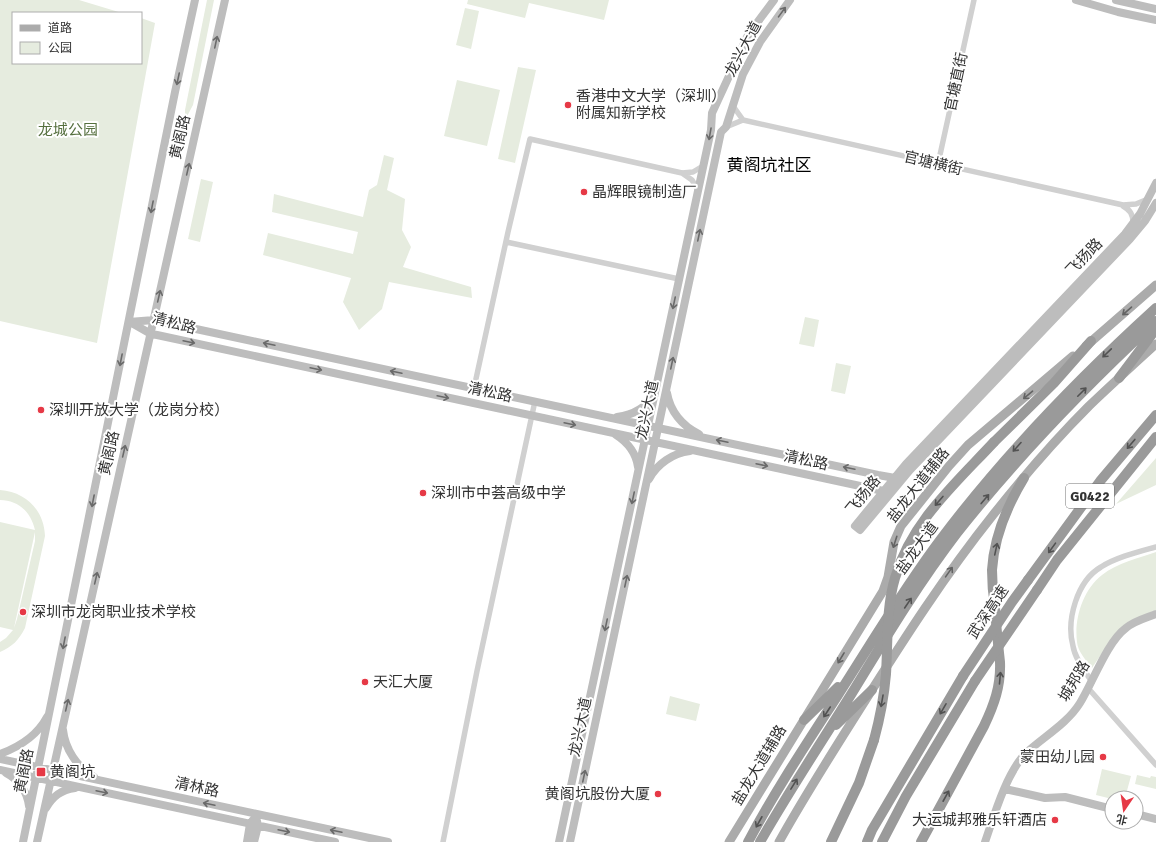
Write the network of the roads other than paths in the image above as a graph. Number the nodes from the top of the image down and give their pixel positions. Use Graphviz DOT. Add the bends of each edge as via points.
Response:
graph roads {
  1 [pos="195,0"];
  2 [pos="224,0"];
  3 [pos="774,0"];
  4 [pos="790,0"];
  5 [pos="974,0"];
  6 [pos="1076,0"];
  7 [pos="1116,0"];
  8 [pos="1156,9"];
  9 [pos="1156,20"];
  10 [pos="733,106"];
  11 [pos="743,120"];
  12 [pos="726,127"];
  13 [pos="938,164"];
  14 [pos="703,166"];
  15 [pos="682,173"];
  16 [pos="1156,183"];
  17 [pos="698,190"];
  18 [pos="1153,201"];
  19 [pos="1123,205"];
  20 [pos="1133,224"];
  21 [pos="506,242"];
  22 [pos="679,279"];
  23 [pos="1156,285"];
  24 [pos="1156,308"];
  25 [pos="154,320"];
  26 [pos="1156,321"];
  27 [pos="129,322"];
  28 [pos="1156,329"];
  29 [pos="151,334"];
  30 [pos="1092,341"];
  31 [pos="1156,344"];
  32 [pos="1119,378"];
  33 [pos="474,388"];
  34 [pos="666,388"];
  35 [pos="655,391"];
  36 [pos="535,401"];
  37 [pos="1156,414"];
  38 [pos="532,416"];
  39 [pos="612,418"];
  40 [pos="648,426"];
  41 [pos="658,428"];
  42 [pos="613,433"];
  43 [pos="1156,437"];
  44 [pos="705,438"];
  45 [pos="645,440"];
  46 [pos="655,442"];
  47 [pos="698,451"];
  48 [pos="638,473"];
  49 [pos="1024,478"];
  50 [pos="897,480"];
  51 [pos="646,485"];
  52 [pos="888,492"];
  53 [pos="1156,547"];
  54 [pos="1156,614"];
  55 [pos="850,676"];
  56 [pos="1090,685"];
  57 [pos="872,690"];
  58 [pos="50,711"];
  59 [pos="804,720"];
  60 [pos="63,723"];
  61 [pos="823,738"];
  62 [pos="0,754"];
  63 [pos="0,759"];
  64 [pos="1156,765"];
  65 [pos="39,767"];
  66 [pos="0,770"];
  67 [pos="53,770"];
  68 [pos="37,778"];
  69 [pos="100,780"];
  70 [pos="50,781"];
  71 [pos="86,789"];
  72 [pos="1005,789"];
  73 [pos="1104,807"];
  74 [pos="30,813"];
  75 [pos="257,814"];
  76 [pos="43,816"];
  77 [pos="1144,816"];
  78 [pos="1156,819"];
  79 [pos="254,825"];
  80 [pos="562,827"];
  81 [pos="573,830"];
  82 [pos="559,841"];
  83 [pos="24,842"];
  84 [pos="37,842"];
  85 [pos="246,842"];
  86 [pos="254,842"];
  87 [pos="335,842"];
  88 [pos="388,842"];
  89 [pos="443,842"];
  90 [pos="570,842"];
  91 [pos="729,842"];
  92 [pos="748,842"];
  93 [pos="760,842"];
  94 [pos="779,842"];
  95 [pos="831,842"];
  96 [pos="866,842"];
  97 [pos="882,842"];
  98 [pos="921,842"];
  99 [pos="986,842"];
  1 -- 27 [label="main road, 黄阁路, one-way"];
  25 -- 2 [label="main road, 黄阁路, one-way"];
  3 -- 14 [label="main road, 龙兴大道, one-way" via="748,35 712,113"];
  10 -- 4 [label="main road, 龙兴大道, one-way" via="743,74 760,42"];
  5 -- 13 [label="street, 官塘直街"];
  6 -- 9 [label="main road"];
  7 -- 8 [label="main road"];
  10 -- 11 [label="street"];
  10 -- 12 [label="main road, 龙兴大道"];
  11 -- 12 [label="street"];
  11 -- 13 [label="street, 官塘横街"];
  34 -- 12 [label="main road, 龙兴大道, one-way" via="721,132"];
  13 -- 19 [label="street, 官塘横街"];
  14 -- 15 [label="street" via="693,172"];
  14 -- 17 [label="main road, 龙兴大道"];
  15 -- 17 [label="street" via="692,180"];
  15 -- 21 [label="street" via="530,139"];
  16 -- 18 [label="main road, 飞扬路"];
  17 -- 22 [label="main road, 龙兴大道"];
  18 -- 19 [label="street, 官塘横街"];
  18 -- 20 [label="main road, 飞扬路"];
  18 -- 50 [label="main road, 飞扬路" via="1145,221 1130,239"];
  19 -- 20 [label="street" via="1132,213"];
  20 -- 50 [label="main road, 飞扬路" via="906,464"];
  21 -- 22 [label="street"];
  21 -- 33 [label="street"];
  22 -- 35 [label="main road, 龙兴大道, one-way"];
  23 -- 30 [label="main road, 盐龙大道辅路, one-way"];
  24 -- 55 [label="highway, 盐龙大道, one-way" via="1064,396 983,485 920,567"];
  25 -- 27 [label="main road, 清松路"];
  25 -- 29 [label="main road, 黄阁路"];
  33 -- 25 [label="main road, 清松路, one-way"];
  61 -- 26 [label="highway, 盐龙大道, one-way" via="890,629 956,534 1003,477 1066,408"];
  27 -- 29 [label="main road, 清松路"];
  27 -- 58 [label="main road, 黄阁路, one-way"];
  28 -- 32 [label="highway"];
  29 -- 38 [label="main road, 清松路, one-way"];
  60 -- 29 [label="main road, 黄阁路, one-way"];
  30 -- 59 [label="main road, 盐龙大道辅路, one-way" via="968,445 906,519 894,542 883,591"];
  30 -- 95 [label="highway, one-way, bridge" via="941,498 908,545 892,592 884,695 874,740 859,783"];
  31 -- 32 [label="main road"];
  32 -- 49 [label="main road" via="1089,406"];
  33 -- 36 [label="main road, 清松路"];
  34 -- 41 [label="main road, 龙兴大道"];
  34 -- 44 [label="main road" via="676,416"];
  35 -- 39 [label="main road" via="651,399 640,409"];
  35 -- 40 [label="main road, 龙兴大道"];
  36 -- 38 [label="street"];
  36 -- 39 [label="main road, 清松路"];
  37 -- 96 [label="highway, 武深高速 / G0422, one-way, bridge" via="1101,480 1012,602 963,676"];
  38 -- 42 [label="main road, 清松路, one-way"];
  38 -- 89 [label="street"];
  39 -- 40 [label="main road, 清松路"];
  40 -- 41 [label="main road, 清松路"];
  40 -- 45 [label="main road, 龙兴大道"];
  41 -- 44 [label="main road, 清松路"];
  41 -- 46 [label="main road, 龙兴大道"];
  42 -- 45 [label="main road, 清松路"];
  42 -- 48 [label="main road" via="632,450"];
  43 -- 97 [label="highway, 武深高速 / G0422, bridge" via="1057,560 975,681 906,796"];
  50 -- 44 [label="main road, 清松路, one-way"];
  45 -- 46 [label="main road, 清松路"];
  45 -- 48 [label="main road, 龙兴大道"];
  46 -- 47 [label="main road, 清松路"];
  46 -- 51 [label="main road, 龙兴大道"];
  47 -- 51 [label="main road" via="682,452 668,458 654,470"];
  47 -- 52 [label="main road, 清松路, one-way"];
  48 -- 80 [label="main road, 龙兴大道, one-way"];
  57 -- 49 [label="main road, one-way" via="953,566"];
  98 -- 49 [label="highway, one-way" via="984,726 999,687 1000,662 992,585 994,552 1003,520"];
  50 -- 52 [label="main road, 飞扬路"];
  81 -- 51 [label="main road, 龙兴大道, one-way"];
  53 -- 56 [label="street" via="1100,567 1085,580 1078,595 1071,627 1072,647"];
  54 -- 56 [label="main road, 城邦路" via="1134,623 1120,633"];
  55 -- 59 [label="highway"];
  55 -- 92 [label="highway, 盐龙大道, one-way" via="779,787"];
  56 -- 64 [label="street"];
  56 -- 72 [label="main road, 城邦路" via="1080,704 1067,718 1025,754"];
  57 -- 61 [label="highway"];
  57 -- 94 [label="main road"];
  58 -- 62 [label="main road" via="32,737"];
  58 -- 65 [label="main road, 黄阁路"];
  59 -- 91 [label="main road, 盐龙大道辅路"];
  60 -- 67 [label="main road, 黄阁路"];
  60 -- 69 [label="main road" via="65,741 74,758 85,772"];
  93 -- 61 [label="highway, 盐龙大道, one-way"];
  63 -- 65 [label="main road, 清林路"];
  65 -- 67 [label="main road, 清林路"];
  65 -- 68 [label="main road, 黄阁路"];
  66 -- 68 [label="main road, 清林路"];
  66 -- 74 [label="main road" via="23,787"];
  67 -- 69 [label="main road, 清林路"];
  67 -- 70 [label="main road, 黄阁路"];
  68 -- 70 [label="main road, 清林路"];
  68 -- 74 [label="main road, 黄阁路"];
  75 -- 69 [label="main road, 清林路, one-way"];
  70 -- 71 [label="main road, 清林路"];
  70 -- 76 [label="main road, 黄阁路"];
  71 -- 76 [label="main road" via="58,793 51,799"];
  71 -- 79 [label="main road, 清林路, one-way"];
  72 -- 73 [label="main road"];
  72 -- 99 [label="main road, 城邦路"];
  74 -- 83 [label="main road, 黄阁路"];
  75 -- 79 [label="main road"];
  88 -- 75 [label="main road, 清林路, one-way"];
  76 -- 84 [label="main road, 黄阁路"];
  77 -- 78 [label="main road"];
  79 -- 85 [label="main road"];
  79 -- 86 [label="main road"];
  79 -- 87 [label="main road, 清林路, one-way"];
  80 -- 81 [label="main road"];
  80 -- 82 [label="main road, 龙兴大道"];
  81 -- 90 [label="main road, 龙兴大道"];
}
